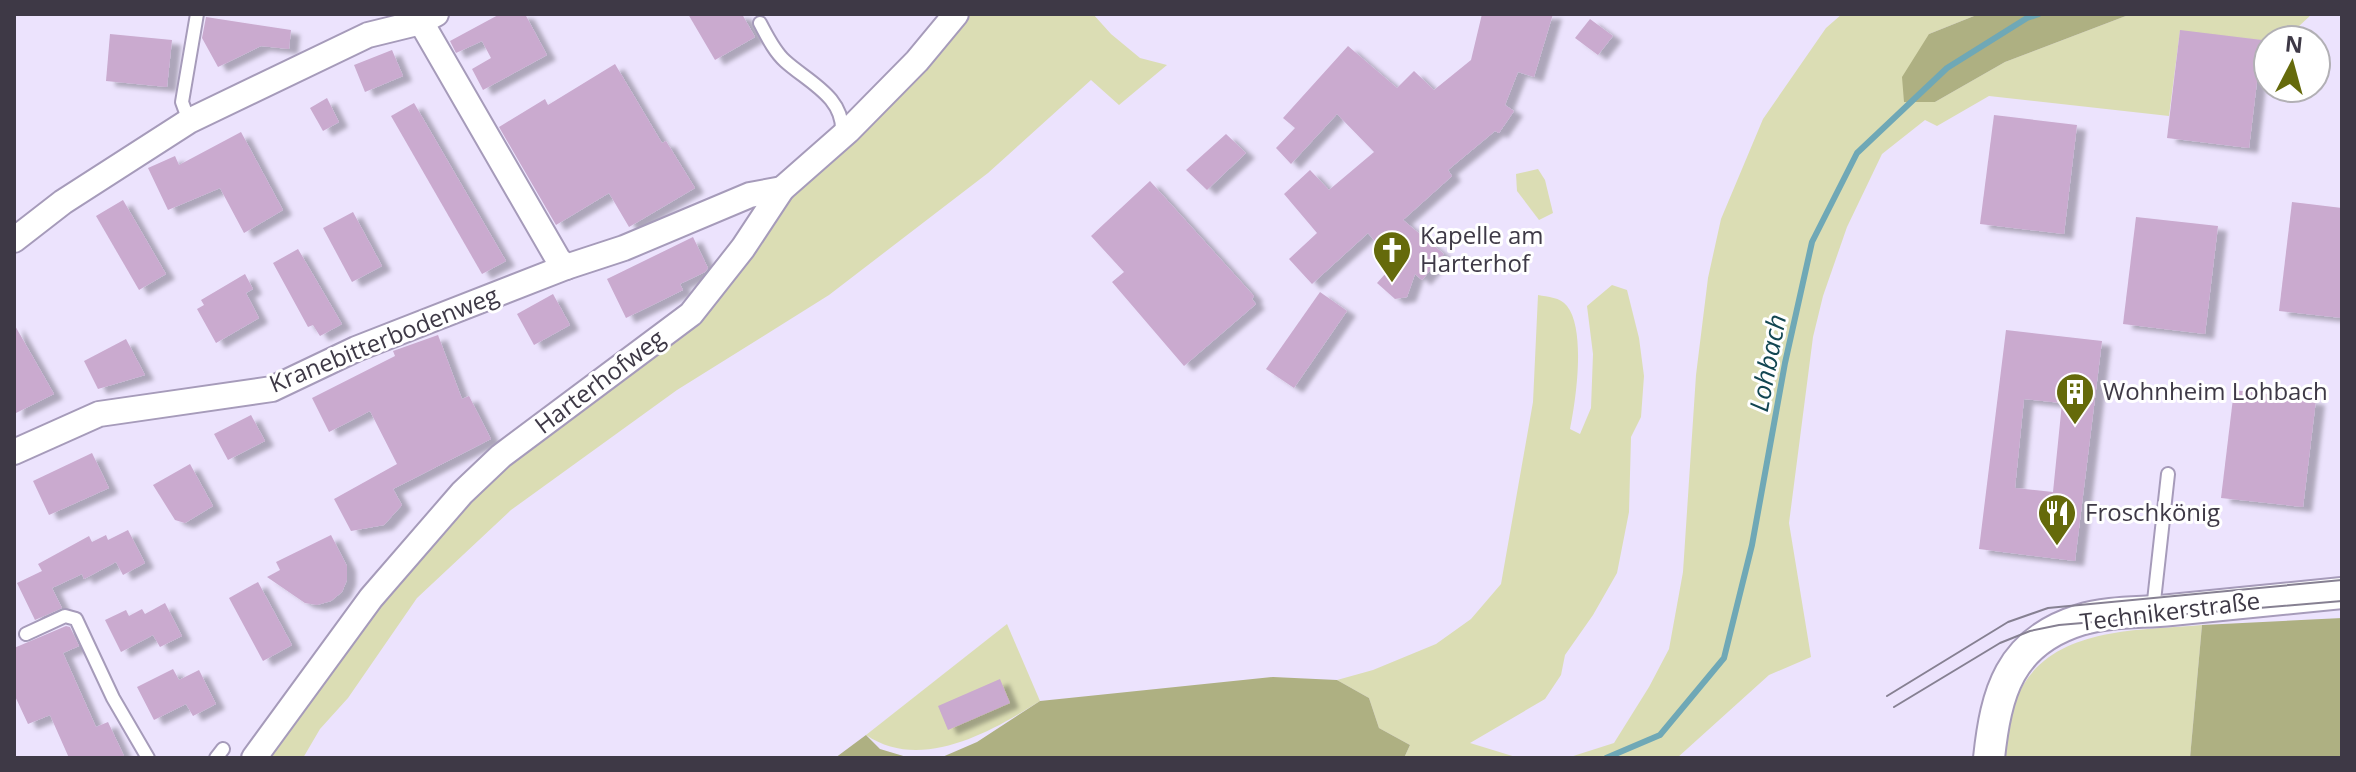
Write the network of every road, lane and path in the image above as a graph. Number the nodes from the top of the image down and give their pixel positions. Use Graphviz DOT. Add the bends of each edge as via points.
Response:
graph roads {
  1 [pos="197,14"];
  2 [pos="956,14"];
  3 [pos="428,18"];
  4 [pos="760,23"];
  5 [pos="374,25"];
  6 [pos="189,121"];
  7 [pos="841,137"];
  8 [pos="782,189"];
  9 [pos="14,240"];
  10 [pos="566,267"];
  11 [pos="14,452"];
  12 [pos="2168,474"];
  13 [pos="2342,593"];
  14 [pos="2153,612"];
  15 [pos="26,634"];
  16 [pos="148,758"];
  17 [pos="254,758"];
  18 [pos="1989,758"];
  1 -- 6 [label="lane" via="182,102"];
  2 -- 7 [label="street, Harterhofweg"];
  3 -- 5 [label="street"];
  3 -- 10 [label="street"];
  4 -- 7 [label="lane" via="782,59 836,105"];
  5 -- 6 [label="street"];
  6 -- 9 [label="street"];
  7 -- 8 [label="street, Harterhofweg"];
  8 -- 10 [label="street, Kranebitterbodenweg" via="750,195"];
  8 -- 17 [label="street, Harterhofweg" via="691,314 501,456 462,493 371,598"];
  10 -- 11 [label="street, Kranebitterbodenweg" via="356,349 272,389 99,414"];
  12 -- 14 [label="lane"];
  13 -- 14 [label="street, Technikerstraße"];
  14 -- 18 [label="street, Technikerstraße" via="2080,620 2035,644 2003,684"];
  15 -- 16 [label="lane" via="65,616 76,619"];
}
